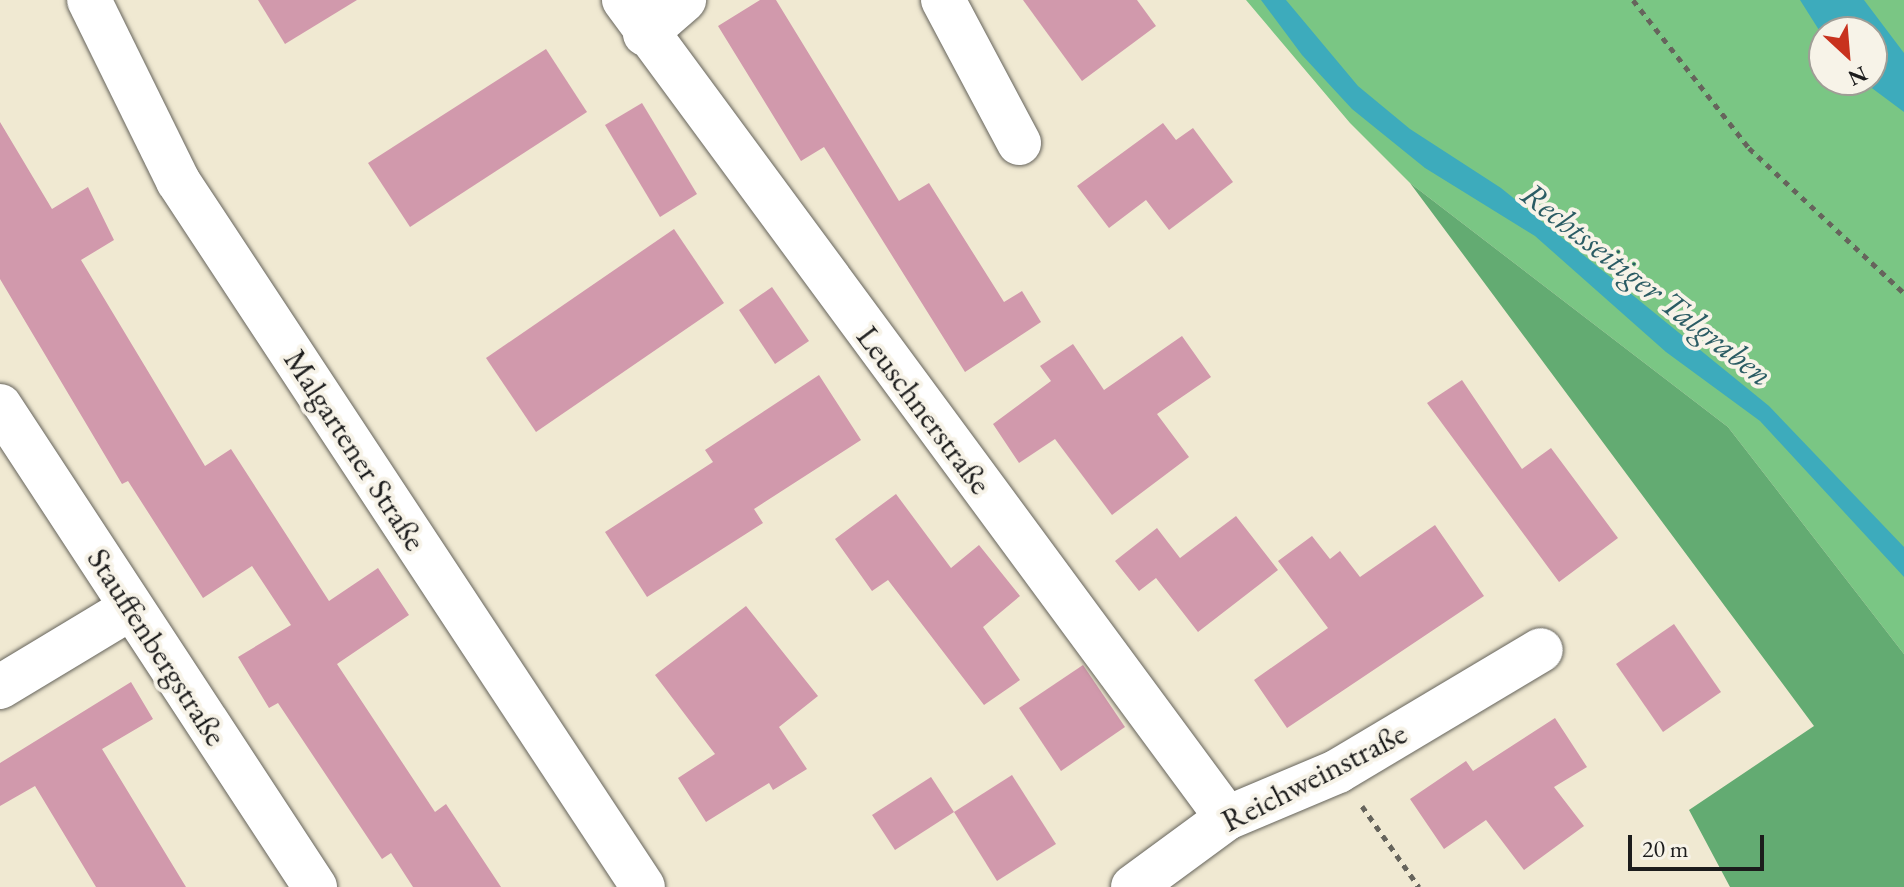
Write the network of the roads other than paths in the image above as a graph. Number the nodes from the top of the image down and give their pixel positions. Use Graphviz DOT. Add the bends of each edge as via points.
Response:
graph roads {
  1 [pos="89,0"];
  2 [pos="684,0"];
  3 [pos="943,0"];
  4 [pos="635,17"];
  5 [pos="1019,143"];
  6 [pos="0,406"];
  7 [pos="131,608"];
  8 [pos="1541,650"];
  9 [pos="0,687"];
  10 [pos="1227,818"];
  11 [pos="315,887"];
  12 [pos="643,887"];
  13 [pos="1133,887"];
  1 -- 12 [label="street, Malgartener Straße" via="178,181"];
  2 -- 4 [label="street"];
  3 -- 5 [label="street"];
  4 -- 10 [label="street, Leuschnerstraße"];
  6 -- 7 [label="street, Stauffenbergstraße"];
  7 -- 9 [label="street"];
  7 -- 11 [label="street, Stauffenbergstraße"];
  8 -- 10 [label="street, Reichweinstraße" via="1338,771"];
  10 -- 13 [label="street, Reichweinstraße"];
}
